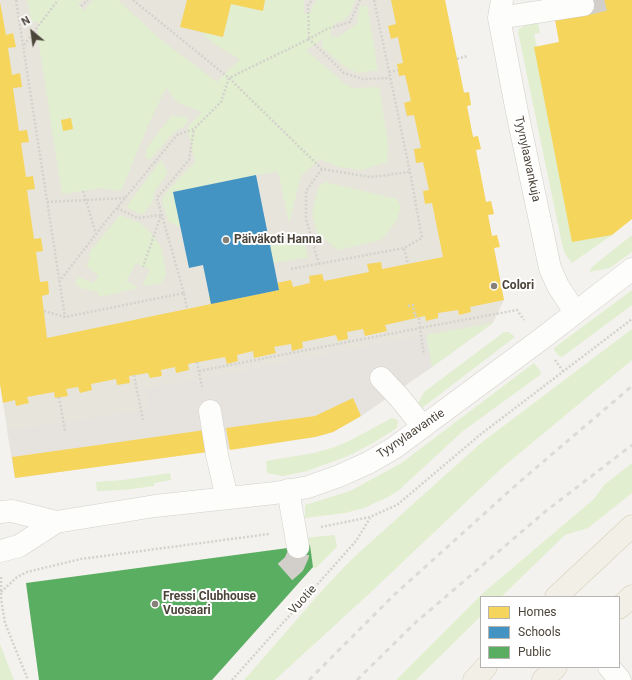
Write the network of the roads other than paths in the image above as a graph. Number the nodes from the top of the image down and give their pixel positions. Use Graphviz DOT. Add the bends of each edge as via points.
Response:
graph roads {
  1 [pos="583,5"];
  2 [pos="500,9"];
  3 [pos="632,269"];
  4 [pos="575,312"];
  5 [pos="381,378"];
  6 [pos="210,411"];
  7 [pos="423,427"];
  8 [pos="288,490"];
  9 [pos="227,498"];
  10 [pos="0,512"];
  11 [pos="56,522"];
  12 [pos="632,526"];
  13 [pos="297,539"];
  14 [pos="0,552"];
  15 [pos="557,596"];
  16 [pos="632,596"];
  17 [pos="620,607"];
  18 [pos="485,668"];
  19 [pos="610,668"];
  20 [pos="474,680"];
  21 [pos="620,680"];
  1 -- 2 [label="street"];
  2 -- 4 [label="street, Tyynylaavankuja" via="517,112 550,268"];
  3 -- 4 [label="street, Tyynylaavantie"];
  4 -- 7 [label="street, Tyynylaavantie"];
  5 -- 7 [label="street"];
  6 -- 9 [label="street"];
  7 -- 8 [label="street, Tyynylaavantie" via="368,463 308,487"];
  8 -- 9 [label="street, Tyynylaavantie"];
  8 -- 13 [label="street"];
  9 -- 11 [label="street, Tyynylaavantie" via="155,506"];
  10 -- 11 [label="street, Tyynylaavantie" via="12,510"];
  11 -- 14 [label="street, Tyynylaavantie" via="19,546"];
  12 -- 15 [label="main road"];
  16 -- 17 [label="main road"];
  18 -- 20 [label="main road"];
  19 -- 21 [label="street"];
}
